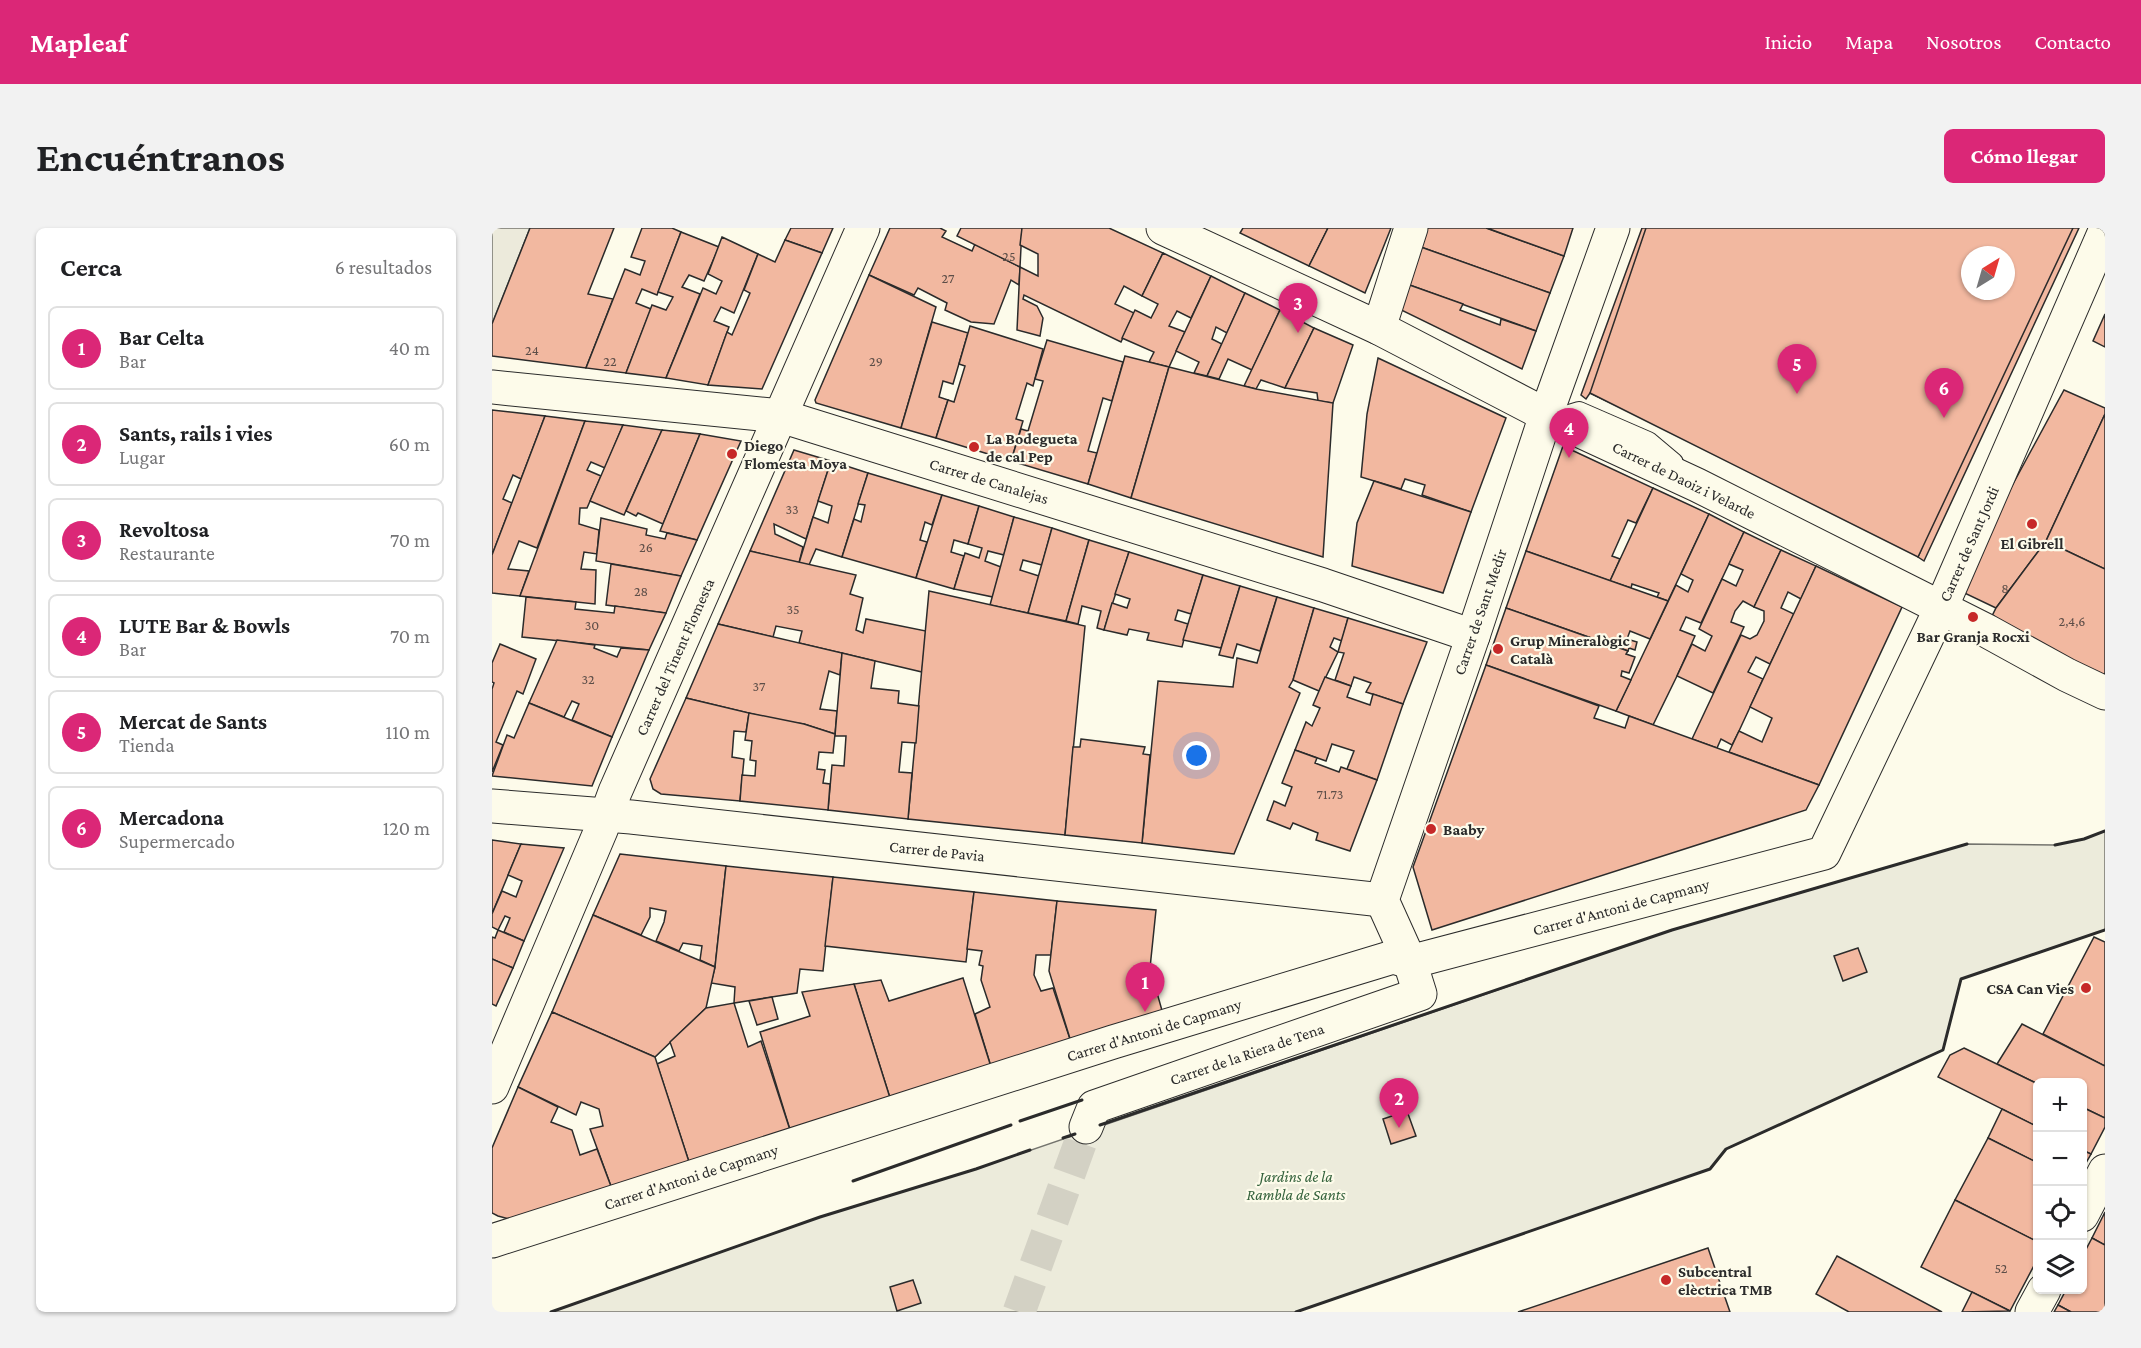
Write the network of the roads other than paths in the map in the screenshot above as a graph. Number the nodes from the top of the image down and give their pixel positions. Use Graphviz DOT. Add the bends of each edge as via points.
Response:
graph roads {
  1 [pos="863,228"];
  2 [pos="1163,228"];
  3 [pos="1411,228"];
  4 [pos="1613,228"];
  5 [pos="2105,231"];
  6 [pos="1379,328"];
  7 [pos="492,387"];
  8 [pos="781,416"];
  9 [pos="1551,417"];
  10 [pos="1941,608"];
  11 [pos="1473,636"];
  12 [pos="2105,693"];
  13 [pos="492,806"];
  14 [pos="607,815"];
  15 [pos="1824,853"];
  16 [pos="1382,900"];
  17 [pos="1410,962"];
  18 [pos="492,1087"];
  19 [pos="1086,1127"];
  20 [pos="2105,1171"];
  21 [pos="2087,1205"];
  22 [pos="492,1241"];
  23 [pos="2042,1294"];
  24 [pos="2032,1312"];
  1 -- 8 [label="street, Carrer del Tinent Flomesta"];
  2 -- 6 [label="street, Carrer de Daoiz i Velarde"];
  3 -- 6 [label="street"];
  4 -- 9 [label="street, Carrer de Sant Medir"];
  5 -- 10 [label="street, Carrer de Sant Jordi"];
  6 -- 9 [label="street, Carrer de Daoiz i Velarde"];
  7 -- 8 [label="street, Carrer de Canalejas"];
  8 -- 11 [label="street, Carrer de Canalejas" via="1323,585"];
  8 -- 14 [label="street, Carrer del Tinent Flomesta"];
  9 -- 10 [label="street, Carrer de Daoiz i Velarde" via="1698,485"];
  9 -- 11 [label="street, Carrer de Sant Medir"];
  10 -- 12 [label="street, Carrer de Daoiz i Velarde"];
  10 -- 15 [label="street, Carrer de Sant Jordi"];
  11 -- 16 [label="street, Carrer de Sant Medir"];
  13 -- 14 [label="street, Carrer de Pavia"];
  14 -- 16 [label="street, Carrer de Pavia"];
  14 -- 18 [label="street, Carrer del Tinent Flomesta"];
  15 -- 17 [label="street, Carrer d'Antoni de Capmany"];
  16 -- 17 [label="street"];
  17 -- 19 [label="street, Carrer de la Riera de Tena" via="1420,994 1094,1107"];
  17 -- 22 [label="street, Carrer d'Antoni de Capmany" via="1393,957 1113,1042"];
  20 -- 21 [label="street"];
  23 -- 24 [label="street"];
}
